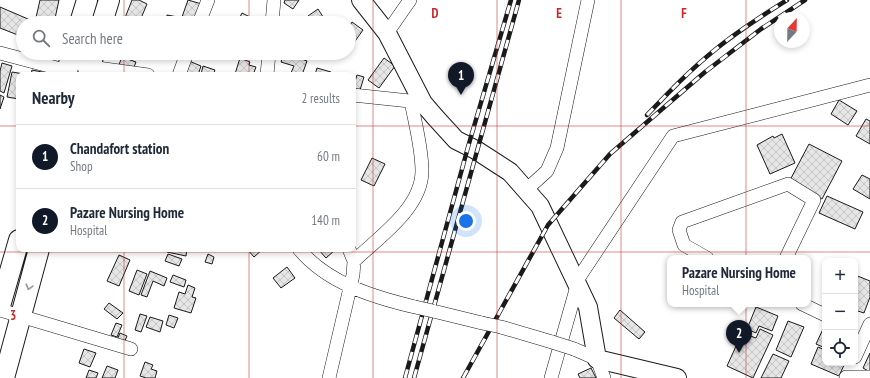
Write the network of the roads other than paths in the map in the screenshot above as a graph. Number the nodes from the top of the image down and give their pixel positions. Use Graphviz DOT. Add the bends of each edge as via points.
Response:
graph roads {
  1 [pos="87,0"];
  2 [pos="109,0"];
  3 [pos="208,0"];
  4 [pos="274,0"];
  5 [pos="361,0"];
  6 [pos="410,0"];
  7 [pos="588,0"];
  8 [pos="82,16"];
  9 [pos="104,16"];
  10 [pos="202,16"];
  11 [pos="273,16"];
  12 [pos="387,33"];
  13 [pos="0,53"];
  14 [pos="16,56"];
  15 [pos="40,60"];
  16 [pos="184,60"];
  17 [pos="268,60"];
  18 [pos="69,65"];
  19 [pos="91,65"];
  20 [pos="131,72"];
  21 [pos="180,72"];
  22 [pos="267,72"];
  23 [pos="870,85"];
  24 [pos="356,95"];
  25 [pos="417,102"];
  26 [pos="526,190"];
  27 [pos="16,250"];
  28 [pos="38,252"];
  29 [pos="302,252"];
  30 [pos="356,252"];
  31 [pos="352,255"];
  32 [pos="702,255"];
  33 [pos="787,255"];
  34 [pos="576,284"];
  35 [pos="350,286"];
  36 [pos="0,306"];
  37 [pos="808,307"];
  38 [pos="0,310"];
  39 [pos="822,314"];
  40 [pos="21,315"];
  41 [pos="863,330"];
  42 [pos="858,347"];
  43 [pos="131,349"];
  44 [pos="597,359"];
  45 [pos="851,366"];
  46 [pos="870,377"];
  47 [pos="4,378"];
  48 [pos="329,378"];
  49 [pos="551,378"];
  50 [pos="604,378"];
  51 [pos="677,378"];
  52 [pos="846,378"];
  1 -- 8 [label="main road"];
  2 -- 9 [label="main road"];
  3 -- 10 [label="street"];
  4 -- 11 [label="street"];
  5 -- 12 [label="main road"];
  6 -- 12 [label="street"];
  7 -- 26 [label="street" via="557,148 547,171"];
  12 -- 25 [label="main road"];
  13 -- 14 [label="street"];
  15 -- 18 [label="street"];
  16 -- 21 [label="street"];
  17 -- 22 [label="street"];
  18 -- 19 [label="street"];
  19 -- 20 [label="street"];
  23 -- 34 [label="street" via="674,136"];
  24 -- 25 [label="street"];
  25 -- 26 [label="main road" via="456,140 510,172"];
  25 -- 30 [label="street" via="422,170 416,198 408,210"];
  26 -- 34 [label="main road" via="540,206"];
  27 -- 36 [label="main road"];
  28 -- 40 [label="main road, one-way"];
  29 -- 35 [label="street" via="332,278"];
  31 -- 35 [label="street"];
  32 -- 33 [label="street" via="684,245 679,230 682,222 788,184 813,197 814,201"];
  34 -- 44 [label="main road" via="588,307"];
  34 -- 49 [label="street"];
  35 -- 44 [label="street, bridge" via="387,300 552,342"];
  35 -- 48 [label="street"];
  37 -- 39 [label="street"];
  38 -- 40 [label="street"];
  40 -- 43 [label="street"];
  40 -- 47 [label="main road"];
  41 -- 42 [label="street"];
  44 -- 50 [label="street"];
  44 -- 51 [label="main road"];
  45 -- 52 [label="street"];
  46 -- 52 [label="street"];
}
